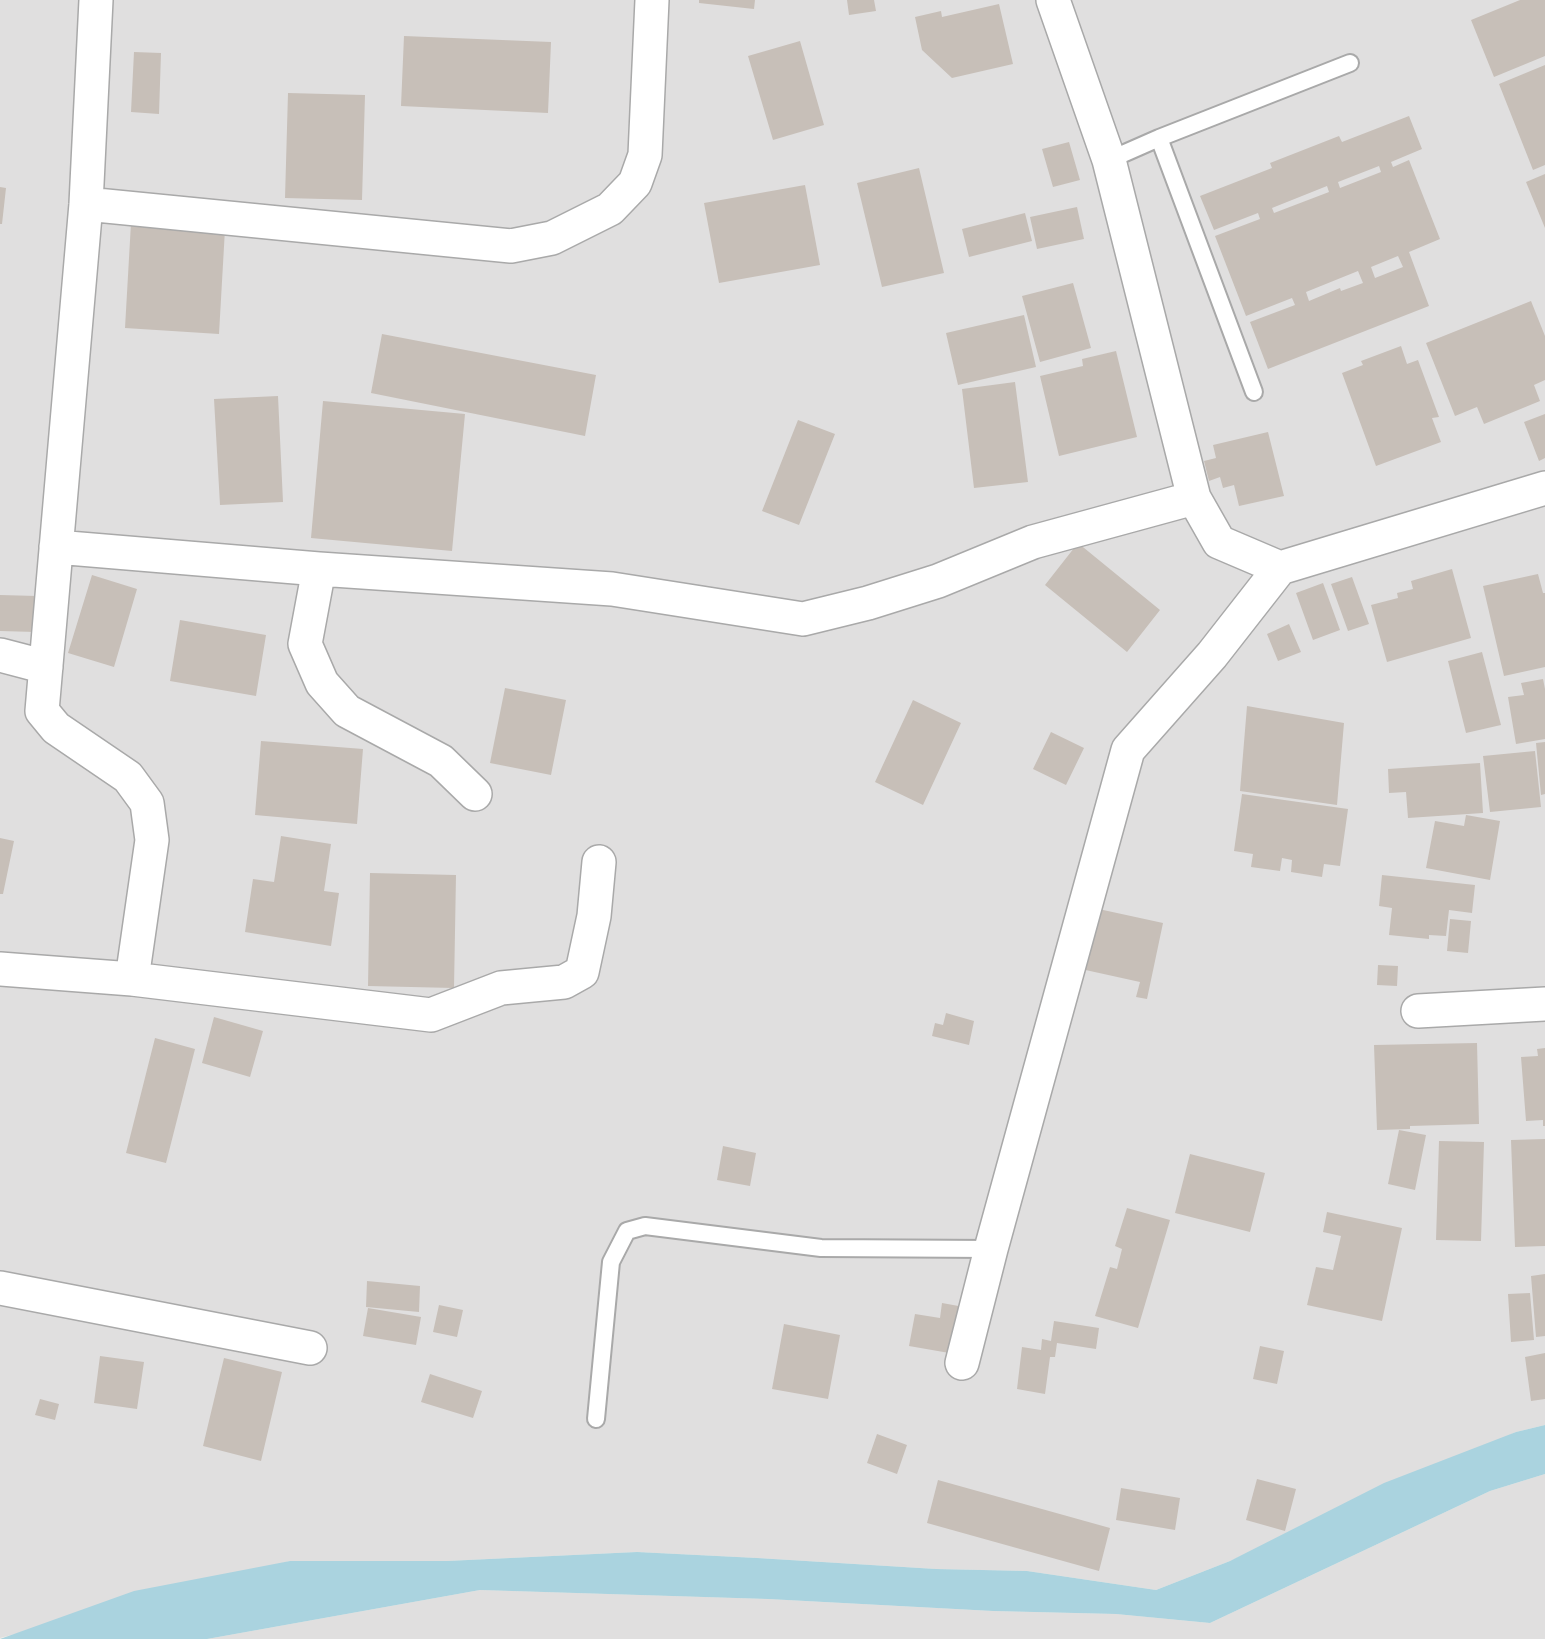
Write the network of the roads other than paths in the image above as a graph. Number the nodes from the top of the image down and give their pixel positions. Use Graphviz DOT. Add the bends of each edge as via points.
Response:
graph roads {
  1 [pos="96,0"];
  2 [pos="652,0"];
  3 [pos="1053,0"];
  4 [pos="1350,63"];
  5 [pos="1159,138"];
  6 [pos="1109,160"];
  7 [pos="86,204"];
  8 [pos="1254,392"];
  9 [pos="1545,488"];
  10 [pos="1194,498"];
  11 [pos="56,548"];
  12 [pos="1280,568"];
  13 [pos="319,569"];
  14 [pos="0,655"];
  15 [pos="46,667"];
  16 [pos="475,794"];
  17 [pos="599,862"];
  18 [pos="0,969"];
  19 [pos="132,979"];
  20 [pos="1545,1004"];
  21 [pos="1418,1011"];
  22 [pos="991,1249"];
  23 [pos="0,1288"];
  24 [pos="310,1348"];
  25 [pos="962,1364"];
  26 [pos="596,1419"];
  1 -- 7 [label="street"];
  2 -- 7 [label="street" via="645,155 635,183 610,209 552,238 511,246"];
  3 -- 6 [label="street"];
  4 -- 5 [label="lane"];
  5 -- 6 [label="lane"];
  5 -- 8 [label="lane"];
  6 -- 10 [label="street"];
  7 -- 11 [label="street"];
  9 -- 12 [label="street"];
  10 -- 12 [label="street" via="1220,542"];
  10 -- 13 [label="street" via="1033,542 938,580 803,619 612,589"];
  11 -- 13 [label="street"];
  11 -- 15 [label="street"];
  12 -- 22 [label="street" via="1212,655 1128,750"];
  13 -- 16 [label="street" via="305,644 322,683 346,711 441,761"];
  14 -- 15 [label="street"];
  15 -- 19 [label="street" via="42,711 56,728 128,777 147,803 152,840"];
  17 -- 19 [label="street" via="594,916 582,972 564,982 501,988 431,1015"];
  18 -- 19 [label="street"];
  20 -- 21 [label="street"];
  22 -- 25 [label="street"];
  22 -- 26 [label="lane" via="821,1248 645,1226 627,1232 611,1262"];
  23 -- 24 [label="street"];
}
